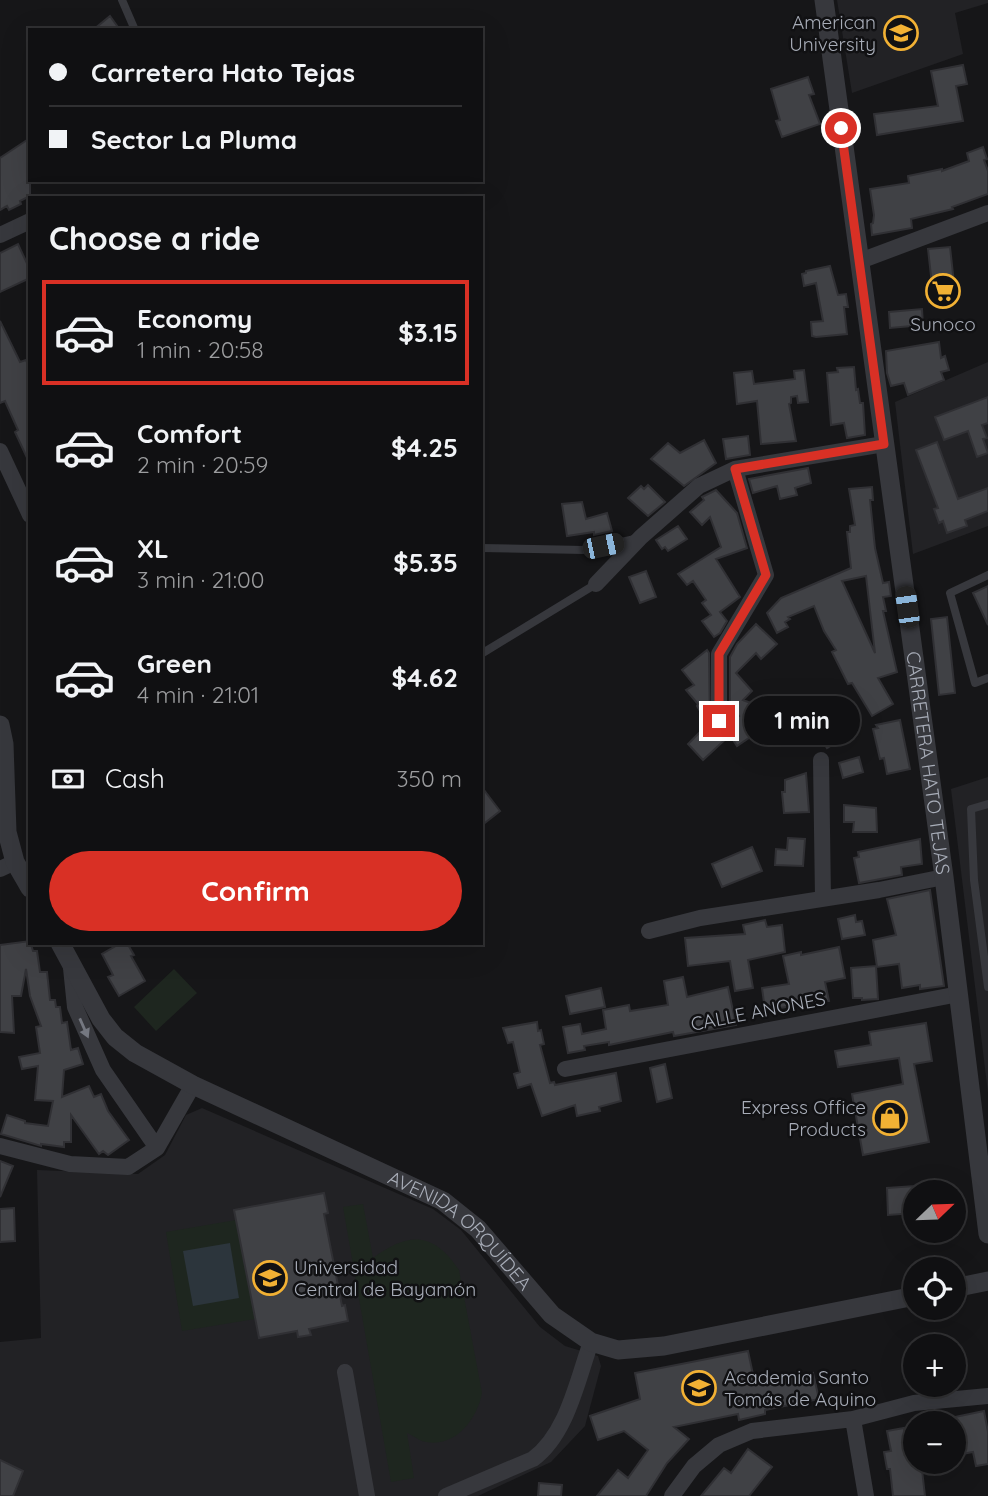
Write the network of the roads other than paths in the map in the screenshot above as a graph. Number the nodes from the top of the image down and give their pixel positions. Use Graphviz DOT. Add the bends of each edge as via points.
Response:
graph roads {
  1 [pos="122,0"];
  2 [pos="824,0"];
  3 [pos="134,28"];
  4 [pos="988,213"];
  5 [pos="28,222"];
  6 [pos="0,235"];
  7 [pos="860,261"];
  8 [pos="884,444"];
  9 [pos="0,451"];
  10 [pos="735,469"];
  11 [pos="28,511"];
  12 [pos="641,537"];
  13 [pos="483,548"];
  14 [pos="988,575"];
  15 [pos="597,584"];
  16 [pos="483,653"];
  17 [pos="988,678"];
  18 [pos="719,721"];
  19 [pos="0,724"];
  20 [pos="821,760"];
  21 [pos="988,804"];
  22 [pos="8,866"];
  23 [pos="944,877"];
  24 [pos="28,886"];
  25 [pos="823,898"];
  26 [pos="649,931"];
  27 [pos="61,945"];
  28 [pos="70,962"];
  29 [pos="988,987"];
  30 [pos="959,994"];
  31 [pos="565,1069"];
  32 [pos="193,1085"];
  33 [pos="0,1146"];
  34 [pos="157,1148"];
  35 [pos="988,1234"];
  36 [pos="988,1281"];
  37 [pos="966,1286"];
  38 [pos="903,1298"];
  39 [pos="591,1342"];
  40 [pos="345,1372"];
  41 [pos="988,1396"];
  42 [pos="853,1419"];
  43 [pos="367,1496"];
  44 [pos="446,1496"];
  45 [pos="672,1496"];
  46 [pos="866,1496"];
  1 -- 3 [label="lane"];
  2 -- 7 [label="street, CARRETERA HATO TEJAS"];
  4 -- 7 [label="street"];
  5 -- 6 [label="street"];
  7 -- 8 [label="street, CARRETERA HATO TEJAS"];
  8 -- 10 [label="street"];
  8 -- 23 [label="street, CARRETERA HATO TEJAS"];
  9 -- 11 [label="street"];
  10 -- 12 [label="street" via="699,486"];
  10 -- 18 [label="street" via="766,575 719,654"];
  12 -- 13 [label="lane" via="584,550"];
  12 -- 15 [label="street"];
  14 -- 17 [label="lane" via="950,593 975,683"];
  15 -- 16 [label="lane"];
  19 -- 22 [label="street"];
  20 -- 25 [label="street"];
  21 -- 29 [label="lane" via="971,809 974,880"];
  22 -- 24 [label="street"];
  23 -- 25 [label="street"];
  23 -- 30 [label="street, CARRETERA HATO TEJAS"];
  25 -- 26 [label="street"];
  27 -- 28 [label="street, AVENIDA ORQUÍDEA"];
  28 -- 32 [label="street, AVENIDA ORQUÍDEA" via="115,1037"];
  28 -- 34 [label="street, one-way" via="75,1007 103,1070"];
  30 -- 31 [label="street, CALLE ANONES"];
  30 -- 35 [label="street, CARRETERA HATO TEJAS"];
  32 -- 34 [label="street"];
  32 -- 39 [label="street, AVENIDA ORQUÍDEA" via="443,1201 478,1229 552,1315"];
  33 -- 34 [label="street" via="70,1164 128,1167"];
  36 -- 37 [label="street"];
  38 -- 39 [label="street, AVENIDA ORQUÍDEA" via="664,1346 618,1350"];
  39 -- 44 [label="street" via="557,1433 544,1451"];
  40 -- 43 [label="street"];
  41 -- 42 [label="street" via="914,1403"];
  42 -- 45 [label="street" via="752,1431 730,1440 694,1466"];
  42 -- 46 [label="street"];
}
